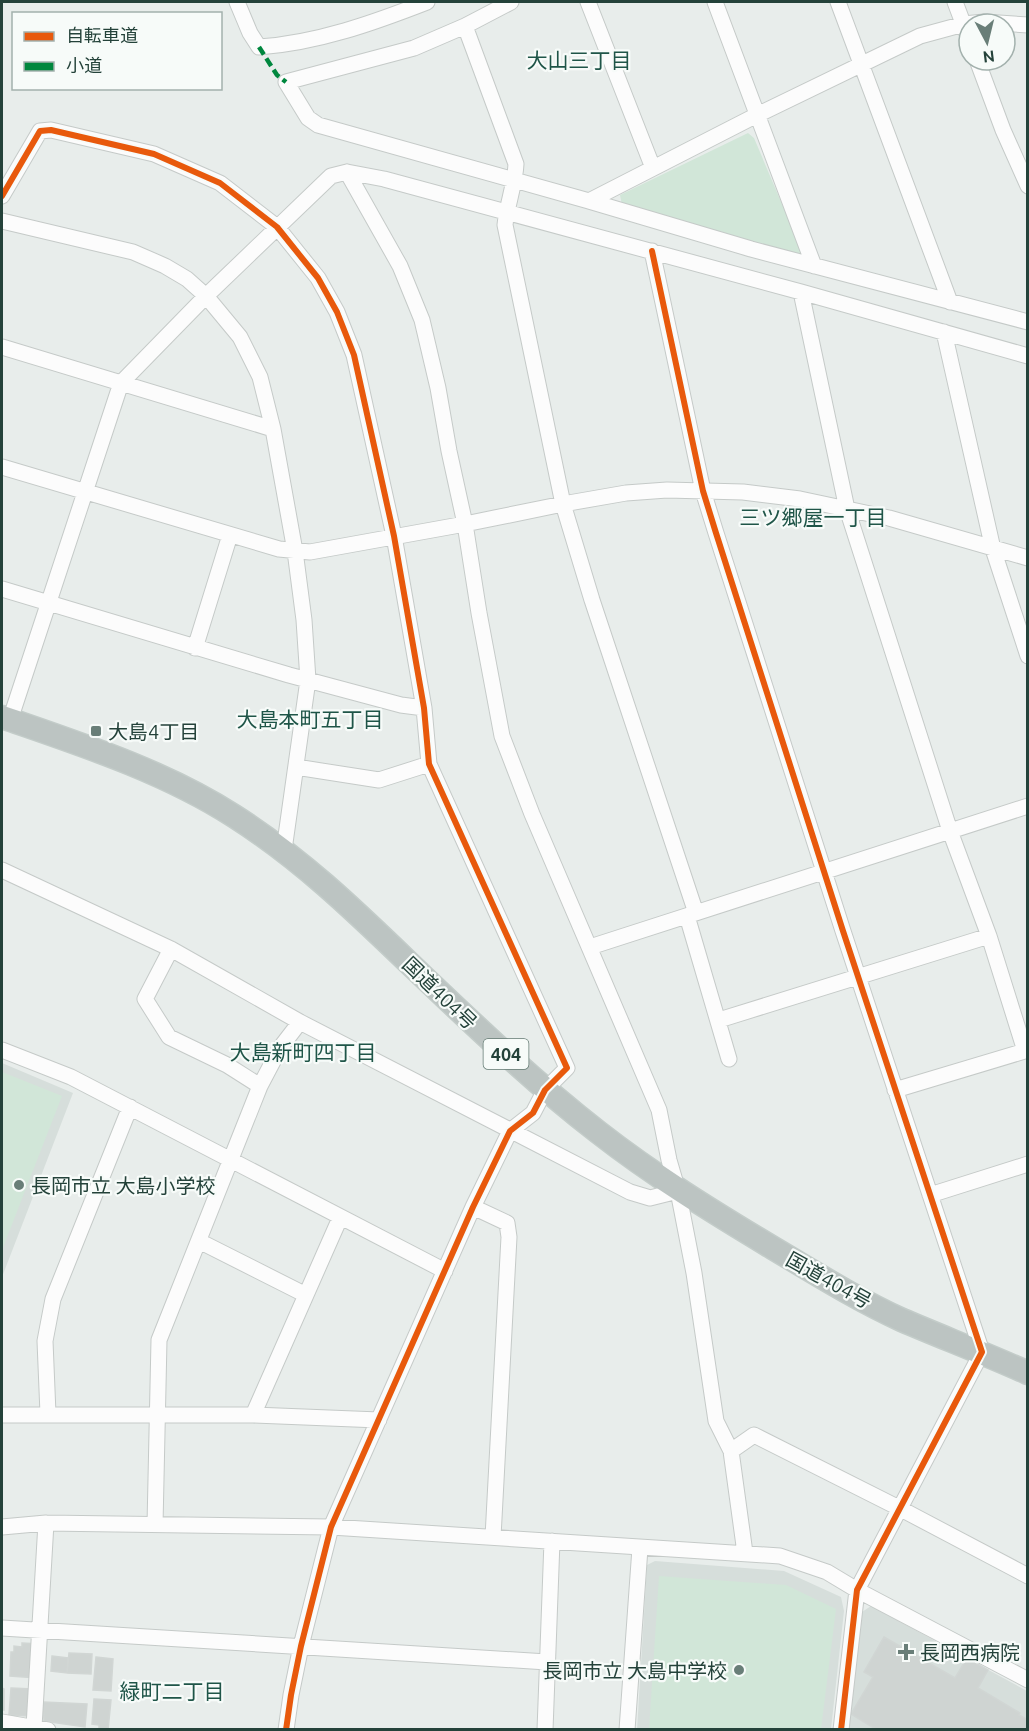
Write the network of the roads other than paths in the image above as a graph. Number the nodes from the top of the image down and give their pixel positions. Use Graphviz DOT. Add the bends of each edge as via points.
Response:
graph roads {
  1 [pos="237,2"];
  2 [pos="427,2"];
  3 [pos="510,2"];
  4 [pos="588,2"];
  5 [pos="715,2"];
  6 [pos="838,2"];
  7 [pos="465,26"];
  8 [pos="957,32"];
  9 [pos="861,64"];
  10 [pos="981,72"];
  11 [pos="757,115"];
  12 [pos="653,168"];
  13 [pos="347,172"];
  14 [pos="516,180"];
  15 [pos="1028,186"];
  16 [pos="2,196"];
  17 [pos="589,201"];
  18 [pos="506,211"];
  19 [pos="2,221"];
  20 [pos="277,227"];
  21 [pos="652,251"];
  22 [pos="814,266"];
  23 [pos="801,292"];
  24 [pos="206,296"];
  25 [pos="950,302"];
  26 [pos="1028,322"];
  27 [pos="944,332"];
  28 [pos="2,347"];
  29 [pos="1028,356"];
  30 [pos="121,383"];
  31 [pos="273,429"];
  32 [pos="2,467"];
  33 [pos="703,491"];
  34 [pos="84,492"];
  35 [pos="563,504"];
  36 [pos="847,509"];
  37 [pos="465,524"];
  38 [pos="230,535"];
  39 [pos="394,536"];
  40 [pos="993,549"];
  41 [pos="295,551"];
  42 [pos="1028,558"];
  43 [pos="2,589"];
  44 [pos="47,603"];
  45 [pos="195,648"];
  46 [pos="1028,656"];
  47 [pos="308,680"];
  48 [pos="424,708"];
  49 [pos="6,718"];
  50 [pos="429,764"];
  51 [pos="296,767"];
  52 [pos="1028,806"];
  53 [pos="950,831"];
  54 [pos="284,850"];
  55 [pos="2,870"];
  56 [pos="824,870"];
  57 [pos="691,915"];
  58 [pos="989,936"];
  59 [pos="590,947"];
  60 [pos="171,949"];
  61 [pos="858,976"];
  62 [pos="719,1020"];
  63 [pos="300,1022"];
  64 [pos="2,1050"];
  65 [pos="1026,1051"];
  66 [pos="729,1059"];
  67 [pos="260,1086"];
  68 [pos="545,1090"];
  69 [pos="896,1090"];
  70 [pos="130,1107"];
  71 [pos="510,1131"];
  72 [pos="230,1161"];
  73 [pos="1028,1164"];
  74 [pos="678,1191"];
  75 [pos="930,1196"];
  76 [pos="474,1207"];
  77 [pos="340,1218"];
  78 [pos="199,1241"];
  79 [pos="444,1271"];
  80 [pos="306,1295"];
  81 [pos="982,1352"];
  82 [pos="1028,1373"];
  83 [pos="48,1414"];
  84 [pos="2,1415"];
  85 [pos="253,1415"];
  86 [pos="159,1416"];
  87 [pos="379,1420"];
  88 [pos="731,1451"];
  89 [pos="901,1509"];
  90 [pos="46,1523"];
  91 [pos="155,1525"];
  92 [pos="2,1527"];
  93 [pos="331,1527"];
  94 [pos="493,1537"];
  95 [pos="552,1541"];
  96 [pos="639,1548"];
  97 [pos="745,1553"];
  98 [pos="1028,1576"];
  99 [pos="857,1590"];
  100 [pos="2,1628"];
  101 [pos="41,1630"];
  102 [pos="301,1646"];
  103 [pos="547,1662"];
  104 [pos="1028,1680"];
  105 [pos="2,1722"];
  106 [pos="41,1728"];
  107 [pos="286,1730"];
  108 [pos="544,1730"];
  109 [pos="627,1730"];
  110 [pos="841,1730"];
  1 -- 2 [label="street" via="259,47 287,45 353,29"];
  3 -- 7 [label="street"];
  4 -- 12 [label="street"];
  5 -- 11 [label="street"];
  6 -- 9 [label="street"];
  7 -- 14 [label="street" via="511,148"];
  7 -- 14 [label="street" via="414,48 286,82 308,118 318,125"];
  8 -- 9 [label="street" via="920,36"];
  9 -- 11 [label="street"];
  9 -- 25 [label="street"];
  10 -- 15 [label="street"];
  11 -- 12 [label="street"];
  11 -- 22 [label="street"];
  12 -- 17 [label="street"];
  13 -- 18 [label="street"];
  13 -- 20 [label="street" via="331,176"];
  13 -- 37 [label="street" via="400,266 422,320"];
  14 -- 17 [label="street"];
  14 -- 18 [label="street"];
  16 -- 20 [label="street" via="39,131 51,130 154,154 201,174 220,183"];
  17 -- 22 [label="street"];
  18 -- 21 [label="street"];
  18 -- 35 [label="street" via="510,251"];
  19 -- 24 [label="street" via="133,252 187,279"];
  20 -- 24 [label="street"];
  20 -- 39 [label="street" via="318,278 354,355"];
  21 -- 23 [label="street"];
  21 -- 33 [label="street"];
  22 -- 25 [label="street"];
  23 -- 27 [label="street"];
  23 -- 36 [label="street"];
  24 -- 30 [label="street"];
  24 -- 31 [label="street" via="240,337 260,377"];
  25 -- 26 [label="street"];
  27 -- 29 [label="street"];
  27 -- 40 [label="street"];
  28 -- 30 [label="street"];
  30 -- 31 [label="street"];
  30 -- 34 [label="street"];
  31 -- 41 [label="street"];
  32 -- 34 [label="street"];
  33 -- 35 [label="street" via="626,493"];
  33 -- 36 [label="street" via="743,492"];
  33 -- 56 [label="street"];
  34 -- 38 [label="street"];
  34 -- 44 [label="street"];
  35 -- 37 [label="street"];
  35 -- 57 [label="street"];
  36 -- 40 [label="street"];
  36 -- 53 [label="street"];
  37 -- 39 [label="street"];
  37 -- 59 [label="street" via="502,736"];
  38 -- 41 [label="street"];
  38 -- 45 [label="street"];
  39 -- 41 [label="street" via="310,552"];
  39 -- 48 [label="street"];
  40 -- 42 [label="street"];
  40 -- 46 [label="street"];
  41 -- 47 [label="street"];
  43 -- 44 [label="street"];
  44 -- 45 [label="street"];
  44 -- 49 [label="street"];
  45 -- 47 [label="street"];
  47 -- 48 [label="street"];
  47 -- 51 [label="street"];
  48 -- 50 [label="street"];
  49 -- 54 [label="highway, 国道404号 / 404" via="178,785 232,814"];
  50 -- 51 [label="street" via="379,780"];
  50 -- 68 [label="street" via="567,1068"];
  51 -- 54 [label="street"];
  52 -- 53 [label="street"];
  53 -- 56 [label="street"];
  53 -- 58 [label="street"];
  54 -- 68 [label="highway, 国道404号 / 404" via="327,884"];
  55 -- 60 [label="street"];
  56 -- 57 [label="street"];
  56 -- 61 [label="street"];
  57 -- 59 [label="street"];
  57 -- 62 [label="street"];
  58 -- 61 [label="street"];
  58 -- 65 [label="street"];
  59 -- 74 [label="street" via="659,1110"];
  60 -- 63 [label="street"];
  60 -- 67 [label="street" via="145,999 169,1037"];
  61 -- 62 [label="street"];
  61 -- 69 [label="street"];
  62 -- 66 [label="street"];
  63 -- 67 [label="street" via="280,1048"];
  63 -- 71 [label="street"];
  64 -- 70 [label="street" via="71,1077"];
  65 -- 69 [label="street"];
  67 -- 72 [label="street"];
  68 -- 71 [label="street" via="533,1113"];
  68 -- 74 [label="highway, 国道404号 / 404"];
  69 -- 75 [label="street"];
  70 -- 72 [label="street"];
  70 -- 83 [label="street" via="53,1299 45,1341"];
  71 -- 74 [label="street" via="630,1192 650,1198"];
  71 -- 76 [label="street"];
  72 -- 77 [label="street"];
  72 -- 78 [label="street"];
  73 -- 75 [label="street"];
  74 -- 81 [label="highway, 国道404号 / 404" via="900,1319"];
  74 -- 88 [label="street" via="716,1420"];
  75 -- 81 [label="street"];
  76 -- 79 [label="street"];
  76 -- 94 [label="street" via="507,1223 509,1237"];
  77 -- 79 [label="street"];
  77 -- 80 [label="street"];
  78 -- 80 [label="street"];
  78 -- 86 [label="street" via="159,1340"];
  79 -- 87 [label="street"];
  80 -- 85 [label="street"];
  81 -- 82 [label="highway, 国道404号 / 404"];
  81 -- 89 [label="street"];
  83 -- 84 [label="street"];
  83 -- 86 [label="street"];
  85 -- 86 [label="street"];
  85 -- 87 [label="street"];
  86 -- 91 [label="street"];
  87 -- 93 [label="street"];
  88 -- 89 [label="street" via="754,1435"];
  88 -- 97 [label="street"];
  89 -- 98 [label="street"];
  89 -- 99 [label="street"];
  90 -- 91 [label="street"];
  90 -- 92 [label="street"];
  90 -- 101 [label="street"];
  91 -- 93 [label="street"];
  93 -- 94 [label="street"];
  93 -- 102 [label="street"];
  94 -- 95 [label="street"];
  95 -- 96 [label="street"];
  95 -- 103 [label="street"];
  96 -- 97 [label="street"];
  96 -- 109 [label="street"];
  97 -- 99 [label="street" via="794,1560 827,1572"];
  99 -- 104 [label="street"];
  99 -- 110 [label="street"];
  100 -- 101 [label="street"];
  101 -- 102 [label="street"];
  101 -- 106 [label="street"];
  102 -- 103 [label="street"];
  102 -- 107 [label="street"];
  103 -- 108 [label="street"];
  105 -- 106 [label="street"];
}
